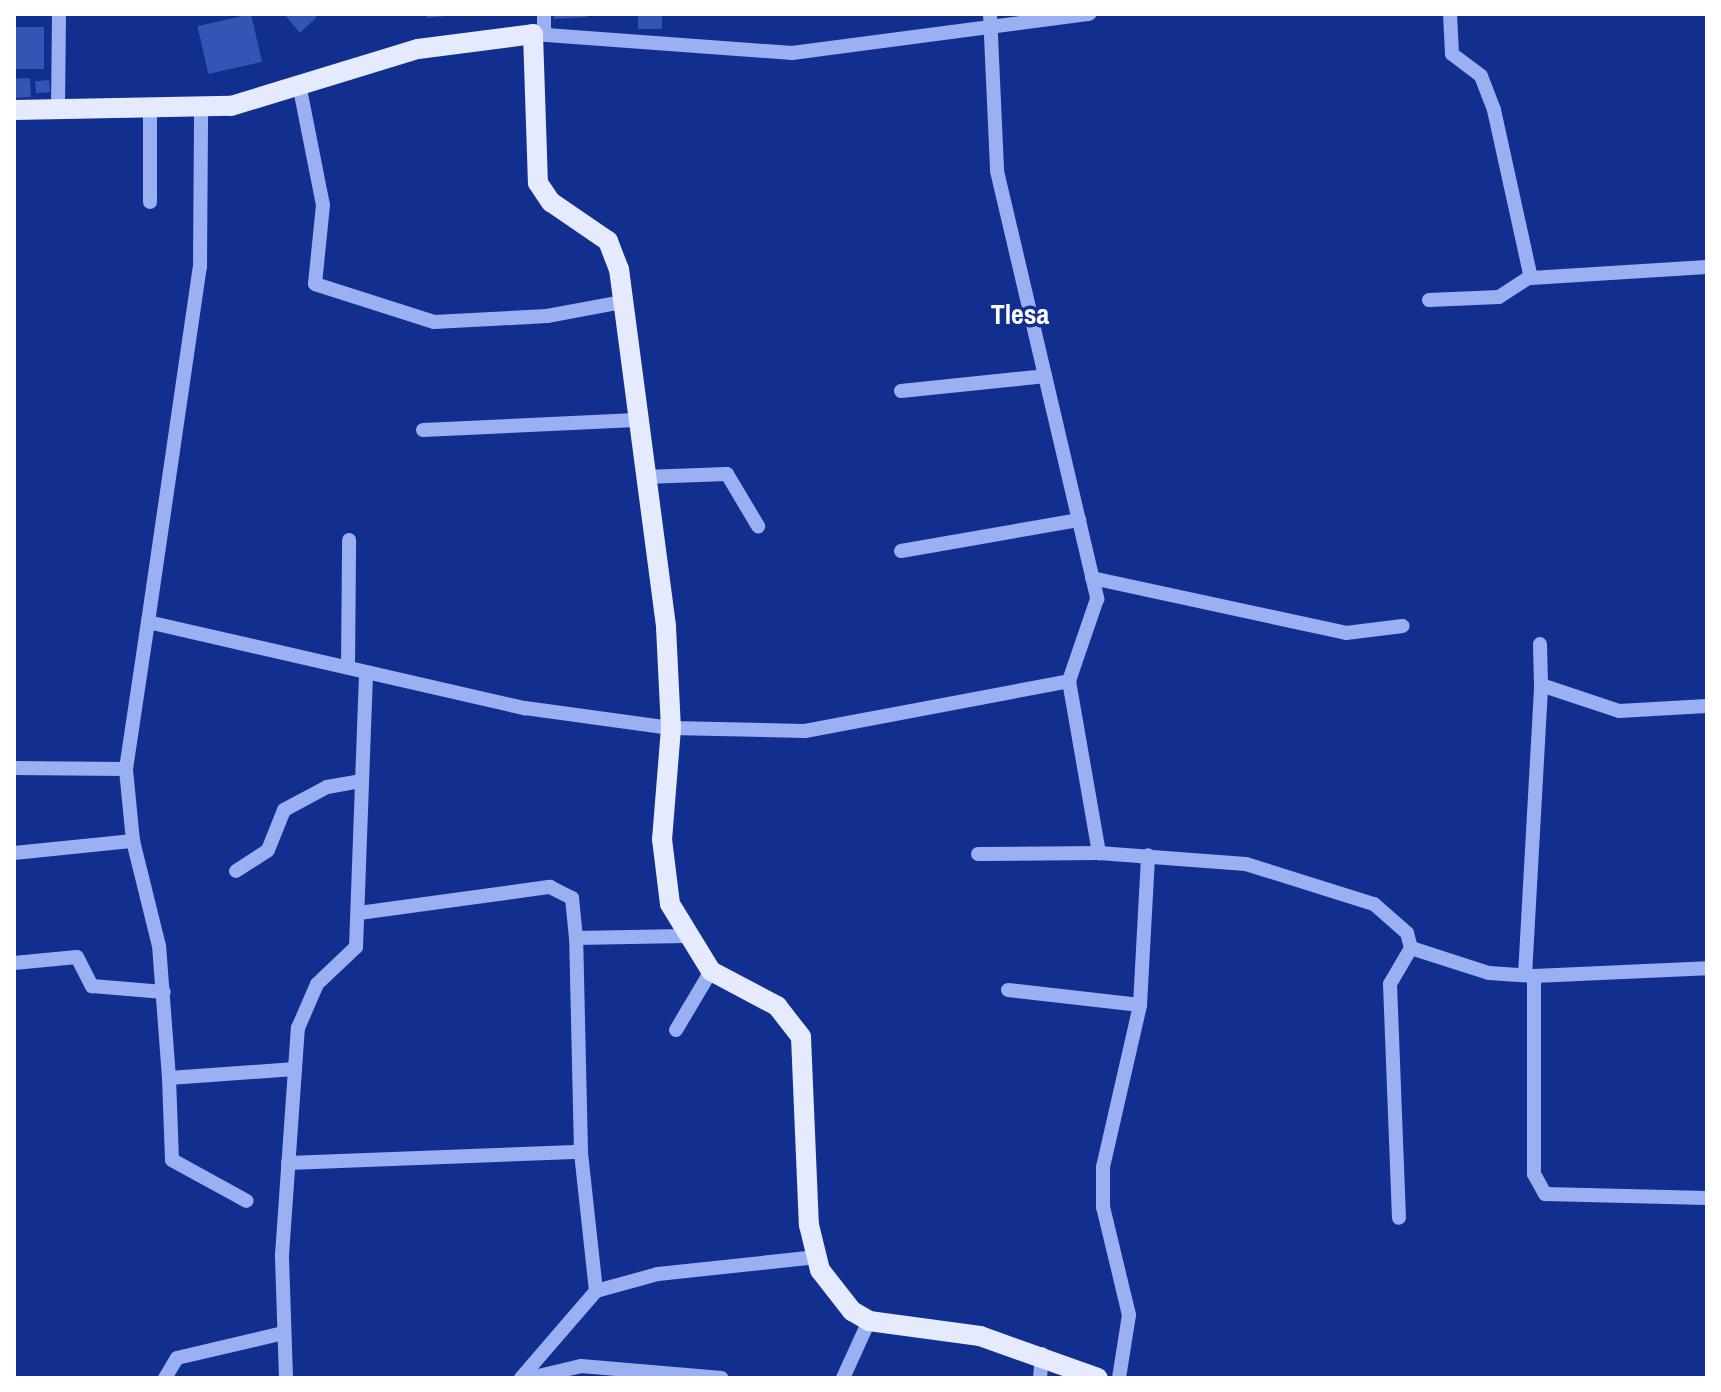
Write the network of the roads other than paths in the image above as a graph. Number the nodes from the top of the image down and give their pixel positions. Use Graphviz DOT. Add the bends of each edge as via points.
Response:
graph roads {
  1 [pos="59,14"];
  2 [pos="544,14"];
  3 [pos="990,14"];
  4 [pos="1089,14"];
  5 [pos="1450,14"];
  6 [pos="989,32"];
  7 [pos="538,34"];
  8 [pos="300,89"];
  9 [pos="201,108"];
  10 [pos="150,109"];
  11 [pos="14,110"];
  12 [pos="58,110"];
  13 [pos="150,202"];
  14 [pos="1707,267"];
  15 [pos="1530,277"];
  16 [pos="1429,300"];
  17 [pos="622,302"];
  18 [pos="1045,376"];
  19 [pos="901,391"];
  20 [pos="636,420"];
  21 [pos="423,430"];
  22 [pos="644,477"];
  23 [pos="1079,520"];
  24 [pos="758,526"];
  25 [pos="349,540"];
  26 [pos="901,551"];
  27 [pos="1092,578"];
  28 [pos="148,622"];
  29 [pos="1403,626"];
  30 [pos="1540,644"];
  31 [pos="348,667"];
  32 [pos="366,672"];
  33 [pos="1069,681"];
  34 [pos="1541,685"];
  35 [pos="1707,706"];
  36 [pos="671,728"];
  37 [pos="14,768"];
  38 [pos="126,769"];
  39 [pos="360,781"];
  40 [pos="133,841"];
  41 [pos="14,853"];
  42 [pos="1099,853"];
  43 [pos="978,854"];
  44 [pos="1148,855"];
  45 [pos="236,871"];
  46 [pos="359,913"];
  47 [pos="685,936"];
  48 [pos="576,938"];
  49 [pos="1411,948"];
  50 [pos="14,963"];
  51 [pos="1707,968"];
  52 [pos="711,971"];
  53 [pos="1529,975"];
  54 [pos="1008,990"];
  55 [pos="164,992"];
  56 [pos="1140,1005"];
  57 [pos="676,1030"];
  58 [pos="295,1069"];
  59 [pos="169,1078"];
  60 [pos="581,1152"];
  61 [pos="288,1163"];
  62 [pos="1707,1198"];
  63 [pos="247,1201"];
  64 [pos="1399,1218"];
  65 [pos="817,1257"];
  66 [pos="596,1291"];
  67 [pos="869,1321"];
  68 [pos="284,1333"];
  69 [pos="1042,1354"];
  70 [pos="165,1378"];
  71 [pos="286,1378"];
  72 [pos="521,1378"];
  73 [pos="530,1378"];
  74 [pos="721,1378"];
  75 [pos="843,1378"];
  76 [pos="1040,1378"];
  77 [pos="1098,1378"];
  78 [pos="1119,1378"];
  1 -- 12 [label="street"];
  2 -- 7 [label="street"];
  3 -- 6 [label="street"];
  4 -- 6 [label="street"];
  5 -- 15 [label="street" via="1452,54 1481,76 1494,110"];
  6 -- 7 [label="street" via="792,53"];
  6 -- 18 [label="street" via="997,171"];
  7 -- 8 [label="main road" via="418,49"];
  7 -- 17 [label="main road" via="538,183 551,202 613,247"];
  8 -- 9 [label="main road"];
  8 -- 17 [label="street" via="323,205 315,284 434,322 547,316"];
  9 -- 10 [label="main road"];
  9 -- 28 [label="street" via="200,267"];
  10 -- 12 [label="main road"];
  10 -- 13 [label="street"];
  11 -- 12 [label="main road"];
  14 -- 15 [label="street"];
  15 -- 16 [label="street" via="1499,297"];
  17 -- 20 [label="main road"];
  18 -- 19 [label="street"];
  18 -- 23 [label="street"];
  20 -- 21 [label="street"];
  20 -- 22 [label="main road"];
  22 -- 24 [label="street" via="727,474"];
  22 -- 36 [label="main road" via="666,627"];
  23 -- 26 [label="street"];
  23 -- 27 [label="street"];
  25 -- 31 [label="street"];
  27 -- 29 [label="street" via="1346,633"];
  27 -- 33 [label="street" via="1097,610"];
  28 -- 31 [label="street"];
  28 -- 38 [label="street"];
  30 -- 34 [label="street"];
  31 -- 32 [label="street"];
  32 -- 36 [label="street" via="525,708"];
  32 -- 39 [label="street"];
  33 -- 36 [label="street" via="805,731"];
  33 -- 42 [label="street"];
  34 -- 35 [label="street" via="1619,711"];
  34 -- 53 [label="street"];
  36 -- 47 [label="main road" via="662,839 670,904"];
  37 -- 38 [label="street"];
  38 -- 40 [label="street"];
  39 -- 45 [label="street" via="327,787 284,810 268,850"];
  39 -- 46 [label="street"];
  40 -- 41 [label="street"];
  40 -- 55 [label="street"];
  42 -- 43 [label="street"];
  42 -- 44 [label="street"];
  44 -- 49 [label="street" via="1246,864 1374,904 1407,933"];
  44 -- 56 [label="street"];
  46 -- 48 [label="street" via="550,887 572,898"];
  46 -- 58 [label="street" via="349,959 305,1001"];
  47 -- 48 [label="street"];
  47 -- 52 [label="main road"];
  48 -- 60 [label="street"];
  49 -- 53 [label="street" via="1489,973"];
  49 -- 64 [label="street" via="1390,984"];
  50 -- 55 [label="street" via="77,957 92,986"];
  51 -- 53 [label="street"];
  52 -- 57 [label="street"];
  52 -- 65 [label="main road" via="777,1006 801,1037 809,1225"];
  53 -- 62 [label="street" via="1534,1174 1545,1194"];
  54 -- 56 [label="street"];
  55 -- 59 [label="street"];
  56 -- 78 [label="street" via="1103,1167 1103,1207 1129,1315"];
  58 -- 59 [label="street"];
  58 -- 61 [label="street"];
  59 -- 63 [label="street" via="172,1160"];
  60 -- 61 [label="street"];
  60 -- 66 [label="street"];
  61 -- 68 [label="street"];
  65 -- 66 [label="street" via="688,1270"];
  65 -- 67 [label="main road" via="835,1292"];
  66 -- 72 [label="street"];
  67 -- 69 [label="main road"];
  67 -- 75 [label="street"];
  68 -- 70 [label="street" via="177,1358"];
  68 -- 71 [label="street"];
  69 -- 76 [label="street"];
  69 -- 77 [label="main road"];
  73 -- 74 [label="street" via="581,1366"];
}
